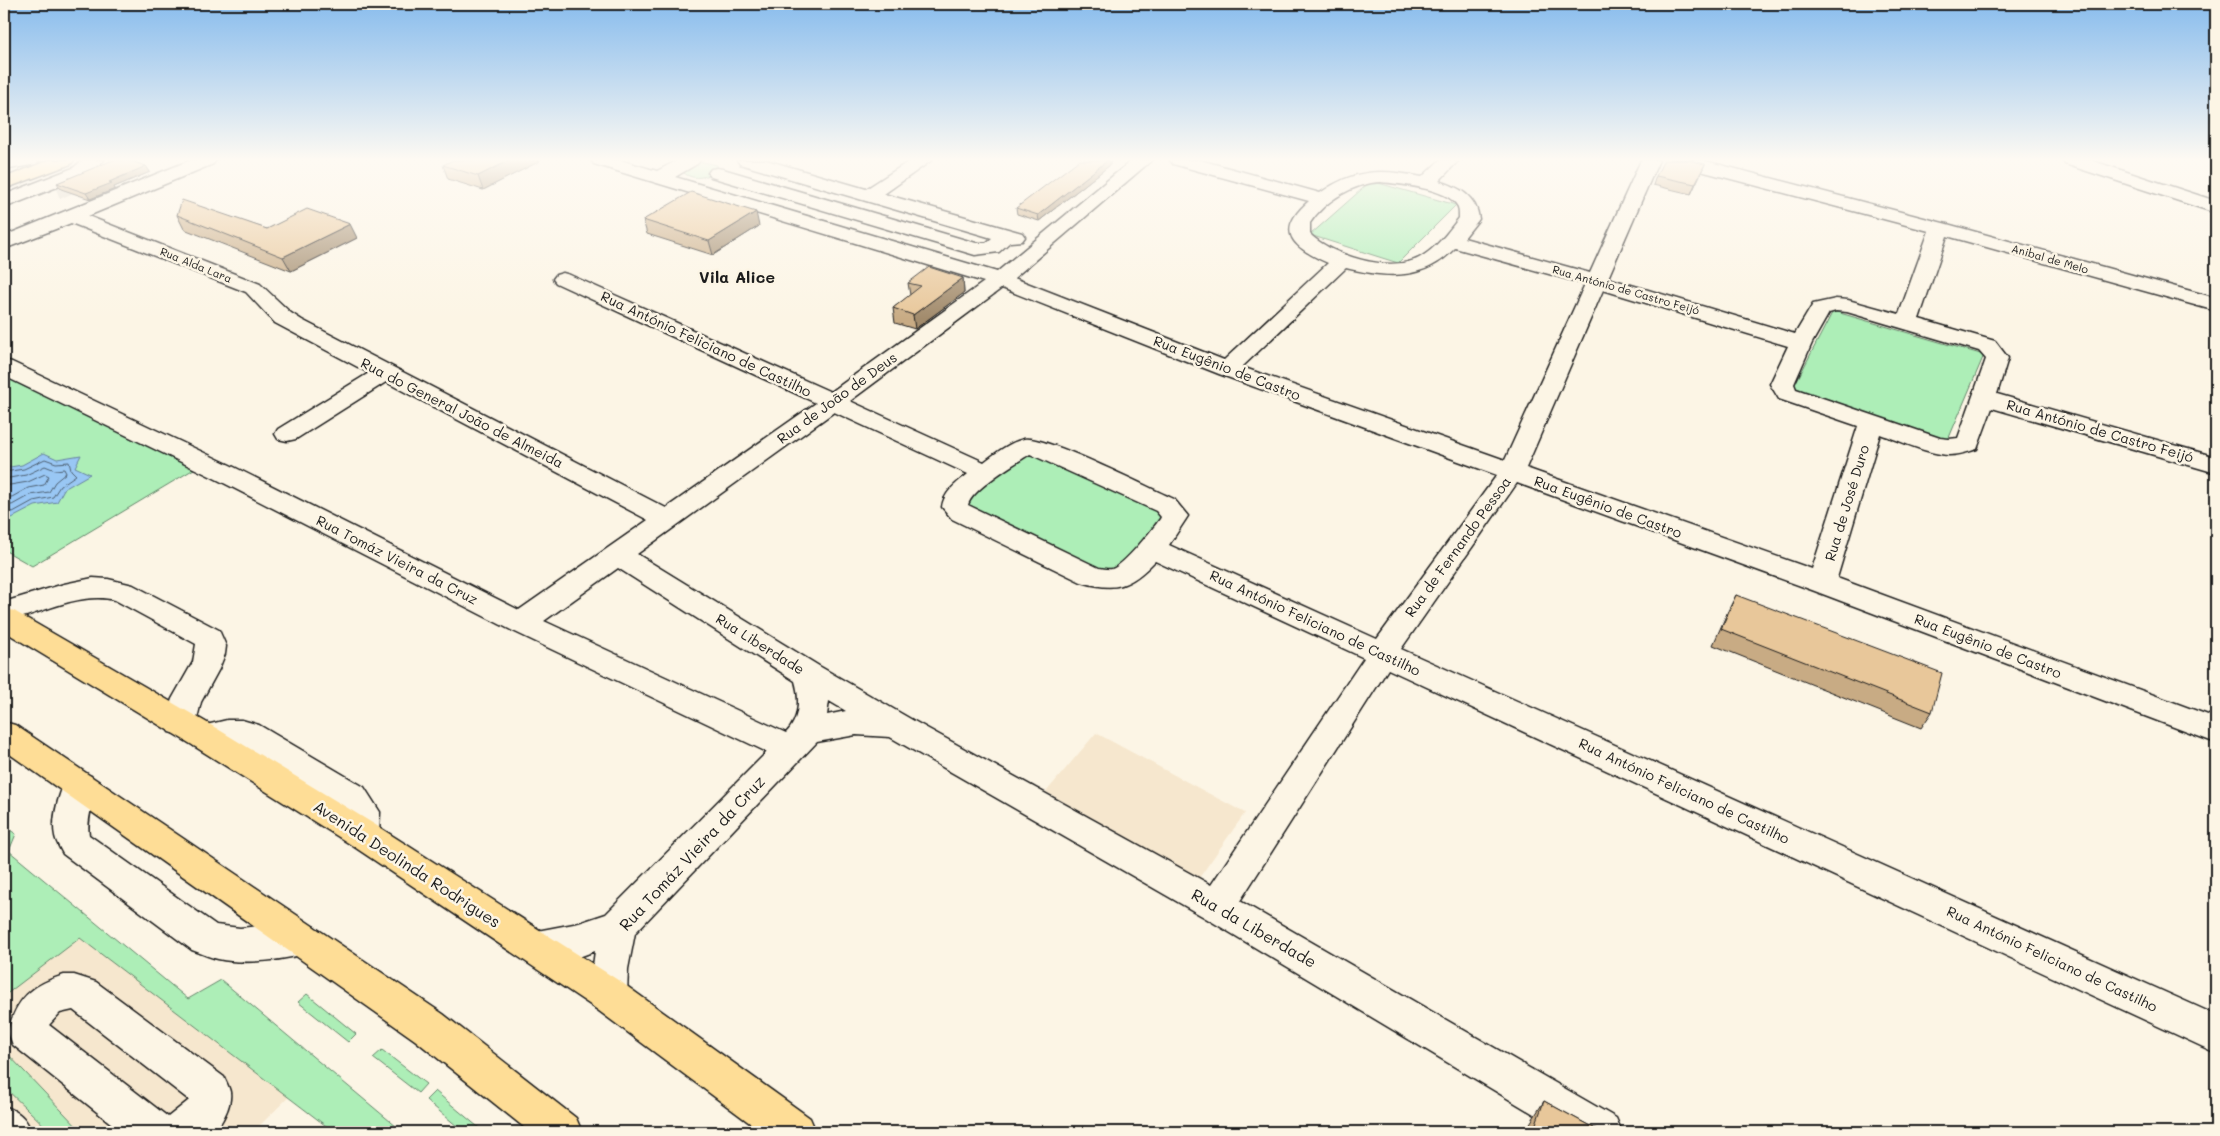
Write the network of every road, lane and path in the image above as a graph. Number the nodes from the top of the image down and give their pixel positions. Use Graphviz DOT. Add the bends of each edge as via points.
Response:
graph roads {
  1 [pos="47,213"];
  2 [pos="96,213"];
  3 [pos="776,213"];
  4 [pos="853,213"];
  5 [pos="931,213"];
  6 [pos="1081,213"];
  7 [pos="1308,213"];
  8 [pos="1471,213"];
  9 [pos="1626,213"];
  10 [pos="1883,213"];
  11 [pos="1940,228"];
  12 [pos="997,232"];
  13 [pos="1450,240"];
  14 [pos="4,243"];
  15 [pos="1043,245"];
  16 [pos="975,249"];
  17 [pos="1342,262"];
  18 [pos="961,268"];
  19 [pos="563,279"];
  20 [pos="1000,280"];
  21 [pos="1596,280"];
  22 [pos="264,299"];
  23 [pos="2216,305"];
  24 [pos="1907,322"];
  25 [pos="1801,343"];
  26 [pos="4,367"];
  27 [pos="1227,369"];
  28 [pos="385,373"];
  29 [pos="1984,398"];
  30 [pos="833,402"];
  31 [pos="1871,423"];
  32 [pos="287,434"];
  33 [pos="2216,465"];
  34 [pos="986,472"];
  35 [pos="1512,472"];
  36 [pos="666,519"];
  37 [pos="1151,548"];
  38 [pos="618,555"];
  39 [pos="1822,584"];
  40 [pos="4,612"];
  41 [pos="4,618"];
  42 [pos="521,623"];
  43 [pos="1384,654"];
  44 [pos="808,674"];
  45 [pos="192,730"];
  46 [pos="903,730"];
  47 [pos="2216,731"];
  48 [pos="4,734"];
  49 [pos="799,741"];
  50 [pos="79,786"];
  51 [pos="1217,906"];
  52 [pos="618,926"];
  53 [pos="301,939"];
  54 [pos="537,948"];
  55 [pos="608,995"];
  56 [pos="2216,1034"];
  57 [pos="4,1126"];
  58 [pos="11,1132"];
  59 [pos="154,1132"];
  60 [pos="181,1132"];
  61 [pos="562,1132"];
  62 [pos="796,1132"];
  63 [pos="1602,1132"];
  1 -- 14 [label="street"];
  2 -- 22 [label="street, Rua Alda Lara" via="253,288"];
  3 -- 18 [label="street, Rua Eugênio de Castro"];
  4 -- 16 [label="street"];
  5 -- 12 [label="street"];
  6 -- 15 [label="street, Rua de João de Deus"];
  7 -- 17 [label="street" via="1298,229 1307,243"];
  8 -- 13 [label="street"];
  9 -- 21 [label="street, Rua de Fernando Pessoa"];
  10 -- 11 [label="street, Anibal de Melo"];
  11 -- 23 [label="street, Anibal de Melo"];
  11 -- 24 [label="street"];
  12 -- 15 [label="street"];
  12 -- 16 [label="street" via="1003,236 1000,243"];
  13 -- 17 [label="street" via="1431,260 1410,267 1377,268"];
  13 -- 21 [label="street, Rua António de Castro Feijó"];
  15 -- 20 [label="street, Rua de João de Deus"];
  16 -- 18 [label="street" via="982,253 981,260"];
  17 -- 27 [label="street"];
  18 -- 20 [label="street, Rua Eugênio de Castro"];
  19 -- 30 [label="street, Rua António Feliciano de Castilho"];
  20 -- 27 [label="street, Rua Eugênio de Castro"];
  20 -- 30 [label="street, Rua de João de Deus"];
  21 -- 25 [label="street, Rua António de Castro Feijó"];
  21 -- 35 [label="street, Rua de Fernando Pessoa"];
  22 -- 28 [label="street, Rua do General João de Almeida" via="294,325"];
  24 -- 25 [label="street" via="1848,306 1827,306 1821,309"];
  24 -- 29 [label="street" via="1977,342 1993,352 1997,358"];
  25 -- 31 [label="street" via="1782,384 1787,394"];
  26 -- 42 [label="street, Rua Tomáz Vieira da Cruz" via="221,471"];
  27 -- 35 [label="street, Rua Eugênio de Castro"];
  28 -- 32 [label="street"];
  28 -- 36 [label="street, Rua do General João de Almeida"];
  29 -- 31 [label="street" via="1968,444 1961,447 1935,444"];
  29 -- 33 [label="street, Rua António de Castro Feijó"];
  30 -- 34 [label="street, Rua António Feliciano de Castilho"];
  30 -- 36 [label="street, Rua de João de Deus"];
  31 -- 39 [label="street, Rua de José Duro"];
  34 -- 37 [label="street" via="1017,450 1036,447 1166,505 1175,516 1174,522"];
  34 -- 37 [label="street" via="956,499 955,506 961,513 1091,575 1112,578 1122,575"];
  35 -- 39 [label="street, Rua Eugênio de Castro"];
  35 -- 43 [label="street, Rua de Fernando Pessoa"];
  36 -- 38 [label="street, Rua de João de Deus"];
  37 -- 43 [label="street, Rua António Feliciano de Castilho"];
  38 -- 42 [label="street, Rua de João de Deus"];
  38 -- 44 [label="street, Rua Liberdade"];
  39 -- 47 [label="street, Rua Eugênio de Castro"];
  40 -- 45 [label="street" via="80,590 110,587 209,638 213,646 210,659 186,702"];
  41 -- 45 [label="main road, Avenida Deolinda Rodrigues"];
  42 -- 49 [label="street, Rua Tomáz Vieira da Cruz"];
  43 -- 51 [label="street, Rua de Fernando Pessoa"];
  43 -- 56 [label="street, Rua António Feliciano de Castilho"];
  44 -- 46 [label="street, Rua Liberdade"];
  44 -- 49 [label="street" via="815,701"];
  45 -- 54 [label="main road, Avenida Deolinda Rodrigues" via="362,834"];
  46 -- 49 [label="street" via="874,722 852,721 832,724"];
  46 -- 51 [label="street, Rua da Liberdade"];
  48 -- 50 [label="main road"];
  49 -- 52 [label="street, Rua Tomáz Vieira da Cruz"];
  50 -- 53 [label="main road"];
  50 -- 53 [label="street" via="71,830 75,844 206,938 229,945"];
  51 -- 63 [label="street, Rua da Liberdade"];
  52 -- 54 [label="street" via="579,940"];
  52 -- 55 [label="street, Rua Tomáz Vieira da Cruz"];
  53 -- 61 [label="main road" via="429,1027"];
  54 -- 55 [label="main road, Avenida Deolinda Rodrigues"];
  55 -- 62 [label="main road, Avenida Deolinda Rodrigues"];
  57 -- 58 [label="street"];
  59 -- 60 [label="street" via="27,1032 30,1018 43,1003 61,994 78,992 210,1091 203,1115"];
}
